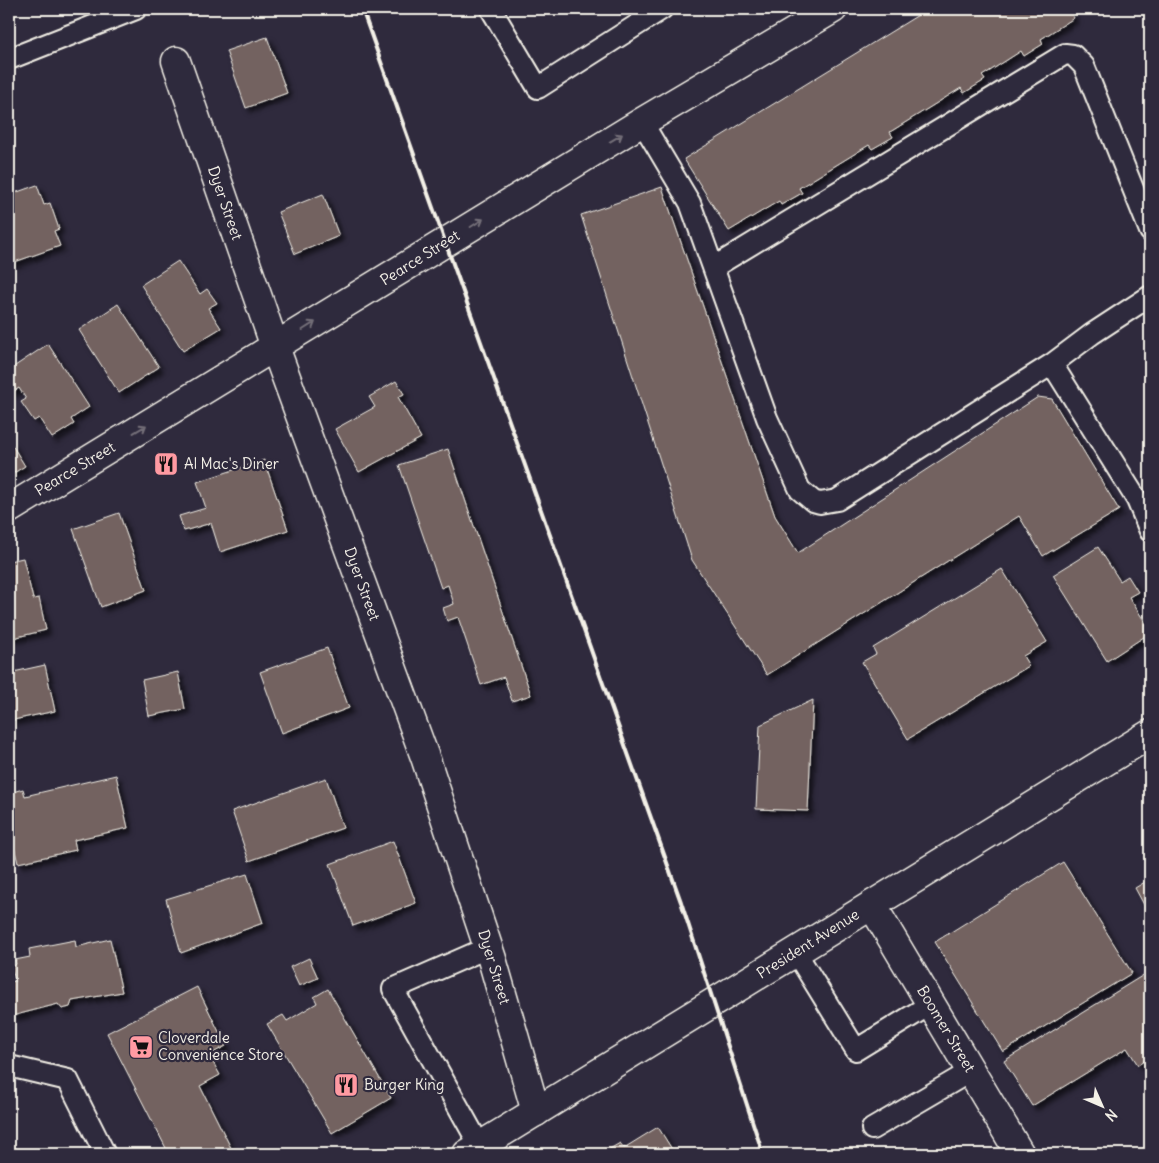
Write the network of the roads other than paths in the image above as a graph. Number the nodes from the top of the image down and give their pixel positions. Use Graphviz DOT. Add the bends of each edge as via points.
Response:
graph roads {
  1 [pos="136,9"];
  2 [pos="491,9"];
  3 [pos="662,9"];
  4 [pos="833,9"];
  5 [pos="9,59"];
  6 [pos="176,61"];
  7 [pos="642,122"];
  8 [pos="1150,231"];
  9 [pos="714,268"];
  10 [pos="1150,296"];
  11 [pos="275,347"];
  12 [pos="1052,364"];
  13 [pos="9,509"];
  14 [pos="1150,531"];
  15 [pos="1150,734"];
  16 [pos="872,905"];
  17 [pos="488,947"];
  18 [pos="795,951"];
  19 [pos="931,1004"];
  20 [pos="9,1066"];
  21 [pos="971,1071"];
  22 [pos="536,1112"];
  23 [pos="872,1129"];
  24 [pos="473,1150"];
  25 [pos="106,1154"];
  26 [pos="1020,1154"];
  1 -- 5 [label="lane"];
  2 -- 3 [label="lane" via="538,88"];
  4 -- 7 [label="street, Pearce Street"];
  6 -- 11 [label="street, Dyer Street"];
  7 -- 9 [label="lane" via="690,203"];
  11 -- 7 [label="street, Pearce Street, one-way"];
  8 -- 9 [label="lane" via="1084,66 1073,55 1066,54"];
  9 -- 12 [label="lane" via="774,435 800,490 820,503 837,500"];
  10 -- 12 [label="lane"];
  13 -- 11 [label="street, Pearce Street, one-way"];
  11 -- 17 [label="street, Dyer Street" via="426,760"];
  12 -- 14 [label="lane" via="1137,500"];
  15 -- 16 [label="street, President Avenue"];
  16 -- 18 [label="street, President Avenue"];
  16 -- 19 [label="street, Boomer Street"];
  17 -- 22 [label="street, Dyer Street"];
  17 -- 24 [label="lane" via="392,989"];
  18 -- 19 [label="lane" via="856,1050"];
  18 -- 22 [label="street, President Avenue"];
  19 -- 21 [label="street, Boomer Street"];
  20 -- 25 [label="lane" via="68,1080"];
  21 -- 23 [label="lane"];
  21 -- 26 [label="street, Boomer Street"];
  22 -- 24 [label="street, President Avenue"];
}
